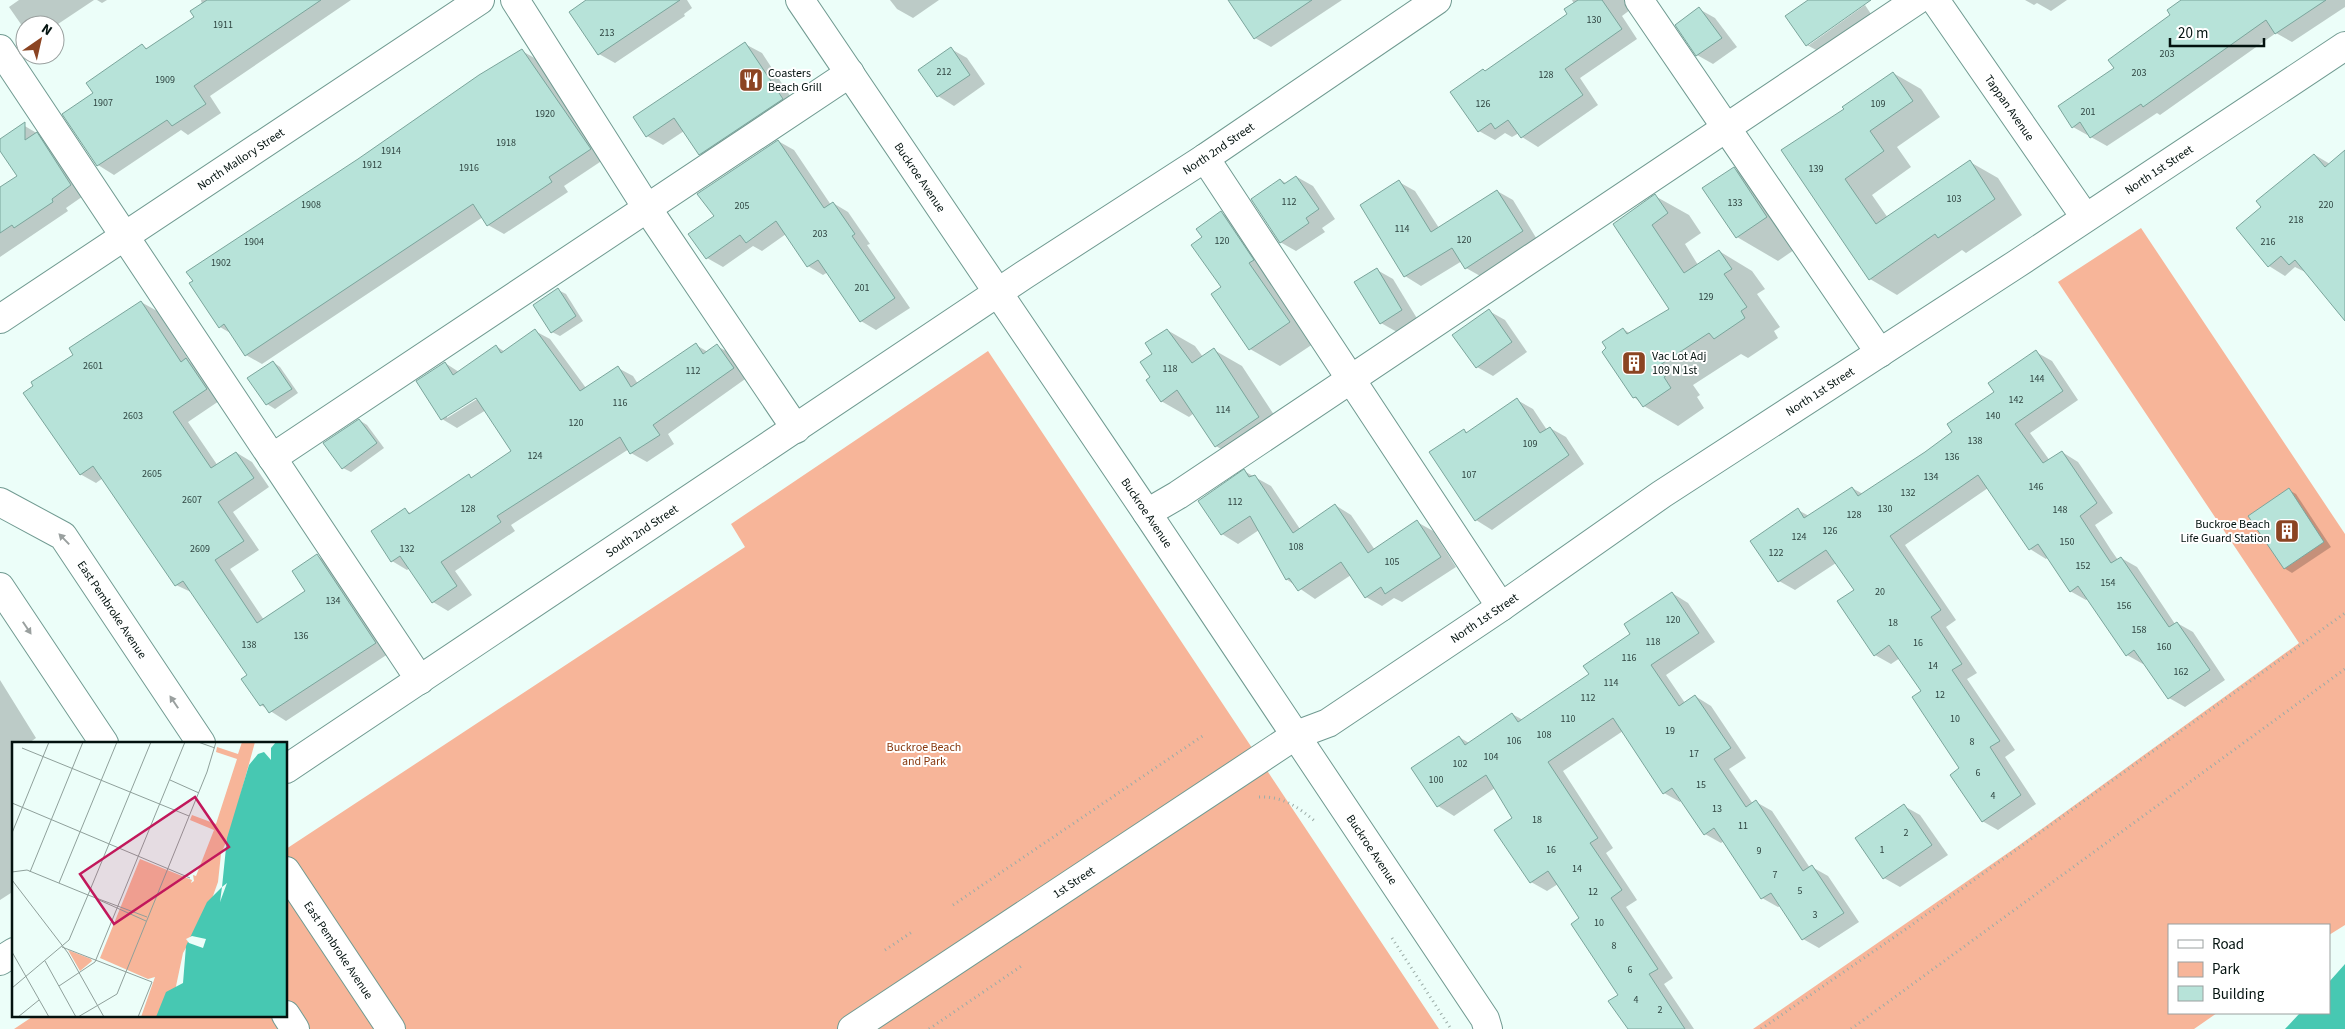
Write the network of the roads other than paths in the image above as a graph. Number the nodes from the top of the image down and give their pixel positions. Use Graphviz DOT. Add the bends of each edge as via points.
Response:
graph roads {
  1 [pos="480,0"];
  2 [pos="515,0"];
  3 [pos="800,0"];
  4 [pos="1436,0"];
  5 [pos="1639,0"];
  6 [pos="1917,0"];
  7 [pos="1935,0"];
  8 [pos="2345,46"];
  9 [pos="0,48"];
  10 [pos="850,73"];
  11 [pos="1726,128"];
  12 [pos="1205,158"];
  13 [pos="647,208"];
  14 [pos="2085,217"];
  15 [pos="124,236"];
  16 [pos="998,293"];
  17 [pos="0,319"];
  18 [pos="1880,353"];
  19 [pos="1351,378"];
  20 [pos="796,429"];
  21 [pos="272,458"];
  22 [pos="0,502"];
  23 [pos="1147,513"];
  24 [pos="0,587"];
  25 [pos="1501,608"];
  26 [pos="420,680"];
  27 [pos="1296,735"];
  28 [pos="103,742"];
  29 [pos="200,742"];
  30 [pos="288,768"];
  31 [pos="288,874"];
  32 [pos="12,953"];
  33 [pos="0,961"];
  34 [pos="287,1016"];
  35 [pos="295,1029"];
  36 [pos="390,1029"];
  37 [pos="852,1029"];
  38 [pos="1488,1029"];
  1 -- 15 [label="street, North Mallory Street"];
  2 -- 13 [label="street"];
  3 -- 10 [label="street, Buckroe Avenue"];
  4 -- 12 [label="street, North 2nd Street"];
  5 -- 11 [label="street"];
  6 -- 11 [label="street"];
  7 -- 14 [label="street, Tappan Avenue"];
  8 -- 14 [label="street, North 1st Street"];
  9 -- 15 [label="street"];
  10 -- 13 [label="street"];
  10 -- 16 [label="street, Buckroe Avenue"];
  11 -- 18 [label="street"];
  11 -- 19 [label="street"];
  12 -- 16 [label="street, North 2nd Street"];
  12 -- 19 [label="street"];
  13 -- 20 [label="street"];
  13 -- 21 [label="street"];
  14 -- 18 [label="street, North 1st Street"];
  15 -- 17 [label="street, North Mallory Street"];
  15 -- 21 [label="street"];
  16 -- 20 [label="street, South 2nd Street"];
  16 -- 23 [label="street, Buckroe Avenue"];
  18 -- 25 [label="street, North 1st Street" via="1662,494"];
  19 -- 23 [label="street"];
  19 -- 25 [label="street"];
  20 -- 26 [label="street, South 2nd Street"];
  21 -- 26 [label="street"];
  29 -- 22 [label="street, East Pembroke Avenue, one-way" via="64,536"];
  23 -- 27 [label="street, Buckroe Avenue"];
  24 -- 28 [label="street, one-way"];
  25 -- 27 [label="street, North 1st Street" via="1328,723"];
  26 -- 30 [label="street, South 2nd Street"];
  27 -- 37 [label="street, 1st Street"];
  27 -- 38 [label="street, Buckroe Avenue"];
  31 -- 36 [label="street, East Pembroke Avenue"];
  32 -- 33 [label="street"];
  34 -- 35 [label="street"];
}
